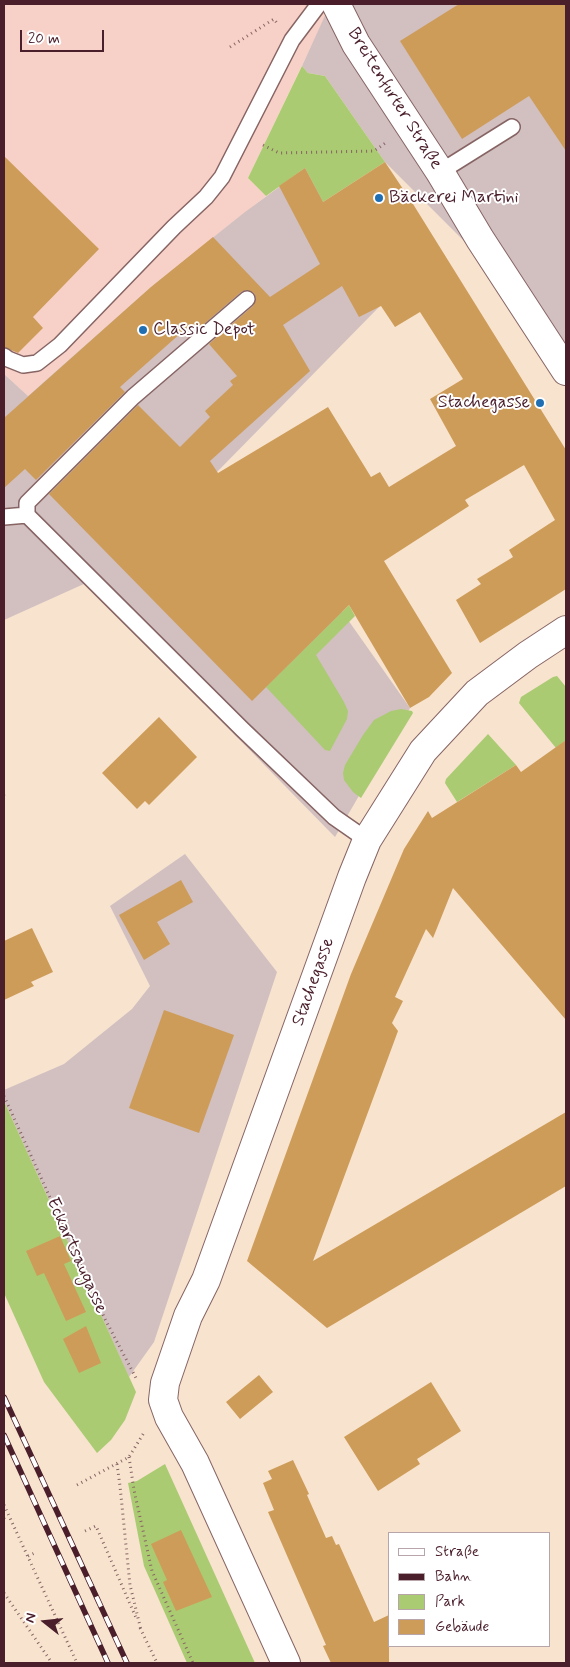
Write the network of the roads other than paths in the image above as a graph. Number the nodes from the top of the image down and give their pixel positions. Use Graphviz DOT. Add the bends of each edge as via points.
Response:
graph roads {
  1 [pos="319,4"];
  2 [pos="336,4"];
  3 [pos="512,127"];
  4 [pos="440,172"];
  5 [pos="247,299"];
  6 [pos="4,356"];
  7 [pos="566,371"];
  8 [pos="27,515"];
  9 [pos="4,517"];
  10 [pos="566,630"];
  11 [pos="367,840"];
  12 [pos="286,1663"];
  1 -- 6 [label="lane" via="292,40 222,177 206,197 60,345 37,363 23,365"];
  2 -- 4 [label="street, Breitenfurter Straße" via="356,44"];
  3 -- 4 [label="lane"];
  4 -- 7 [label="street, Breitenfurter Straße"];
  5 -- 8 [label="lane" via="133,397 27,503"];
  8 -- 9 [label="lane"];
  8 -- 11 [label="lane" via="327,811"];
  10 -- 11 [label="street, Stachegasse" via="477,693 423,750"];
  11 -- 12 [label="street, Stachegasse" via="206,1280 188,1316 165,1383 163,1400"];
}
